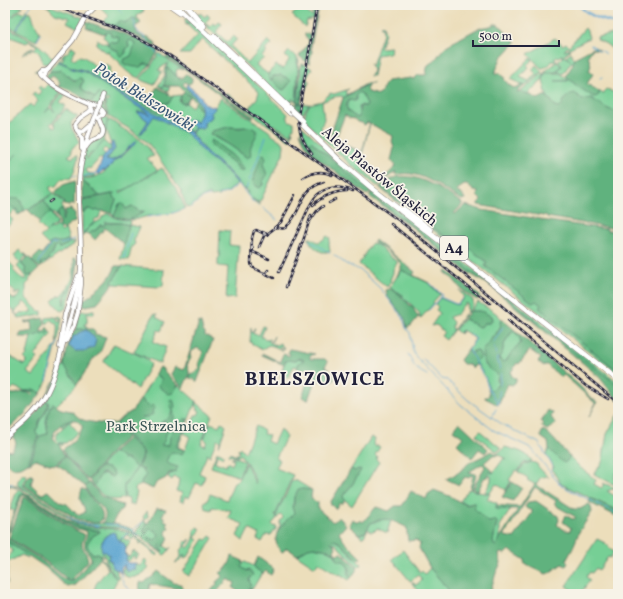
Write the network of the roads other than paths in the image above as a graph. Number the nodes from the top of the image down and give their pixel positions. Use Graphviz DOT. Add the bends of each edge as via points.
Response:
graph roads {
  1 [pos="97,5"];
  2 [pos="170,5"];
  3 [pos="176,5"];
  4 [pos="181,5"];
  5 [pos="186,5"];
  6 [pos="202,28"];
  7 [pos="102,94"];
  8 [pos="94,112"];
  9 [pos="303,123"];
  10 [pos="90,126"];
  11 [pos="77,129"];
  12 [pos="98,139"];
  13 [pos="83,150"];
  14 [pos="78,179"];
  15 [pos="81,268"];
  16 [pos="78,276"];
  17 [pos="72,308"];
  18 [pos="67,314"];
  19 [pos="60,350"];
  20 [pos="618,376"];
  21 [pos="618,380"];
  22 [pos="5,437"];
  1 -- 8 [label="main road" via="87,15 75,38 45,73 47,81 67,95 86,103"];
  2 -- 6 [label="highway"];
  3 -- 6 [label="highway, Aleja Piastów Śląskich / A4"];
  4 -- 6 [label="highway, Aleja Piastów Śląskich / A4"];
  5 -- 6 [label="highway"];
  6 -- 9 [label="highway, Aleja Piastów Śląskich / A4, bridge"];
  7 -- 8 [label="main road, bridge"];
  8 -- 10 [label="main road"];
  8 -- 11 [label="main road" via="77,121"];
  8 -- 12 [label="main road" via="103,133"];
  9 -- 20 [label="highway, Aleja Piastów Śląskich / A4" via="382,192"];
  9 -- 21 [label="highway, Aleja Piastów Śląskich / A4" via="372,189"];
  10 -- 11 [label="main road" via="84,131"];
  10 -- 12 [label="main road" via="92,136"];
  10 -- 13 [label="main road"];
  11 -- 13 [label="main road" via="82,138"];
  12 -- 13 [label="main road" via="89,143"];
  13 -- 14 [label="main road"];
  14 -- 15 [label="main road"];
  14 -- 16 [label="main road"];
  15 -- 17 [label="main road"];
  15 -- 19 [label="main road" via="78,311 74,325"];
  16 -- 17 [label="main road"];
  16 -- 18 [label="main road"];
  17 -- 18 [label="main road"];
  18 -- 19 [label="main road"];
  19 -- 22 [label="main road" via="42,398 28,416"];
}
